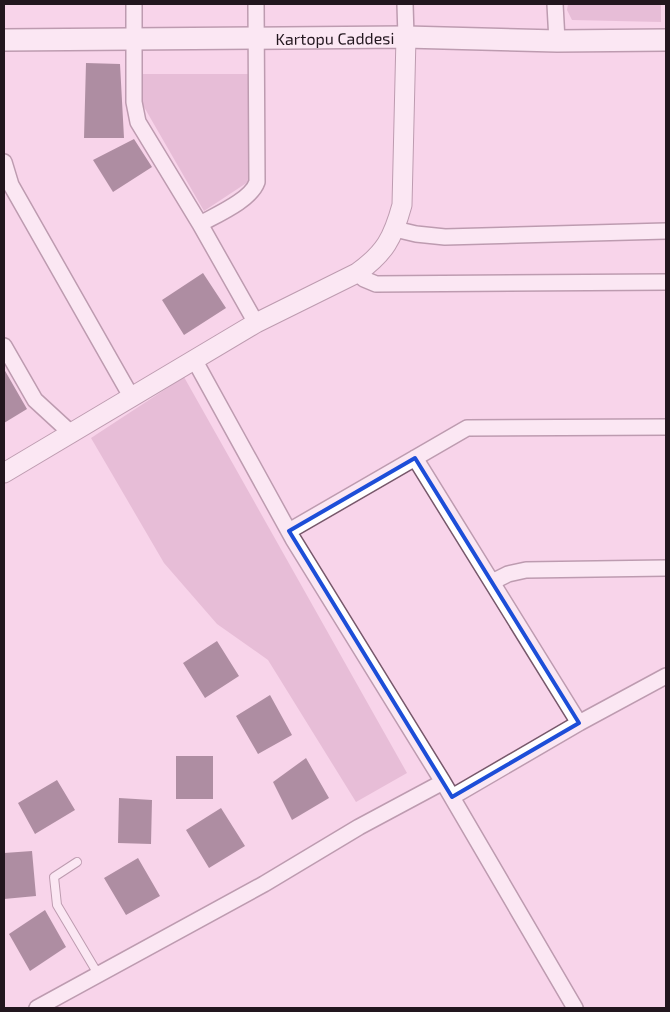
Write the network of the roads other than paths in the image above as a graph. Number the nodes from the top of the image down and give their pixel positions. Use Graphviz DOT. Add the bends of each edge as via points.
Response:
graph roads {
  1 [pos="134,4"];
  2 [pos="256,4"];
  3 [pos="405,4"];
  4 [pos="555,4"];
  5 [pos="406,37"];
  6 [pos="257,38"];
  7 [pos="4,40"];
  8 [pos="135,40"];
  9 [pos="666,40"];
  10 [pos="557,41"];
  11 [pos="4,162"];
  12 [pos="200,224"];
  13 [pos="395,229"];
  14 [pos="666,231"];
  15 [pos="357,273"];
  16 [pos="666,282"];
  17 [pos="256,323"];
  18 [pos="4,346"];
  19 [pos="195,361"];
  20 [pos="132,398"];
  21 [pos="666,428"];
  22 [pos="72,434"];
  23 [pos="415,458"];
  24 [pos="4,473"];
  25 [pos="289,531"];
  26 [pos="666,568"];
  27 [pos="492,582"];
  28 [pos="666,676"];
  29 [pos="579,723"];
  30 [pos="444,782"];
  31 [pos="452,797"];
  32 [pos="77,862"];
  33 [pos="98,974"];
  34 [pos="37,1008"];
  35 [pos="575,1008"];
  1 -- 8 [label="street"];
  2 -- 6 [label="street"];
  3 -- 5 [label="street"];
  4 -- 10 [label="street"];
  5 -- 6 [label="main road, Kartopu Caddesi"];
  5 -- 10 [label="main road, Kartopu Caddesi"];
  5 -- 13 [label="street" via="402,205"];
  6 -- 8 [label="main road, Kartopu Caddesi"];
  6 -- 12 [label="street" via="255,188 249,196"];
  7 -- 8 [label="main road, Kartopu Caddesi"];
  8 -- 12 [label="street" via="134,102 138,122"];
  9 -- 10 [label="main road, Kartopu Caddesi"];
  11 -- 20 [label="street" via="11,185"];
  12 -- 17 [label="street"];
  13 -- 14 [label="street" via="445,237"];
  13 -- 15 [label="street" via="385,248"];
  15 -- 16 [label="street" via="364,280 376,284"];
  15 -- 17 [label="street"];
  17 -- 19 [label="street"];
  18 -- 22 [label="street" via="35,400"];
  19 -- 20 [label="street"];
  19 -- 25 [label="street"];
  20 -- 22 [label="street"];
  21 -- 23 [label="street" via="466,428"];
  22 -- 24 [label="street"];
  23 -- 25 [label="street"];
  23 -- 27 [label="street"];
  25 -- 30 [label="street"];
  26 -- 27 [label="street" via="526,570"];
  27 -- 29 [label="street"];
  28 -- 29 [label="street"];
  29 -- 31 [label="street"];
  30 -- 31 [label="street"];
  30 -- 33 [label="street"];
  31 -- 35 [label="street"];
  32 -- 33 [label="lane" via="54,877 57,905"];
  33 -- 34 [label="street"];
}
